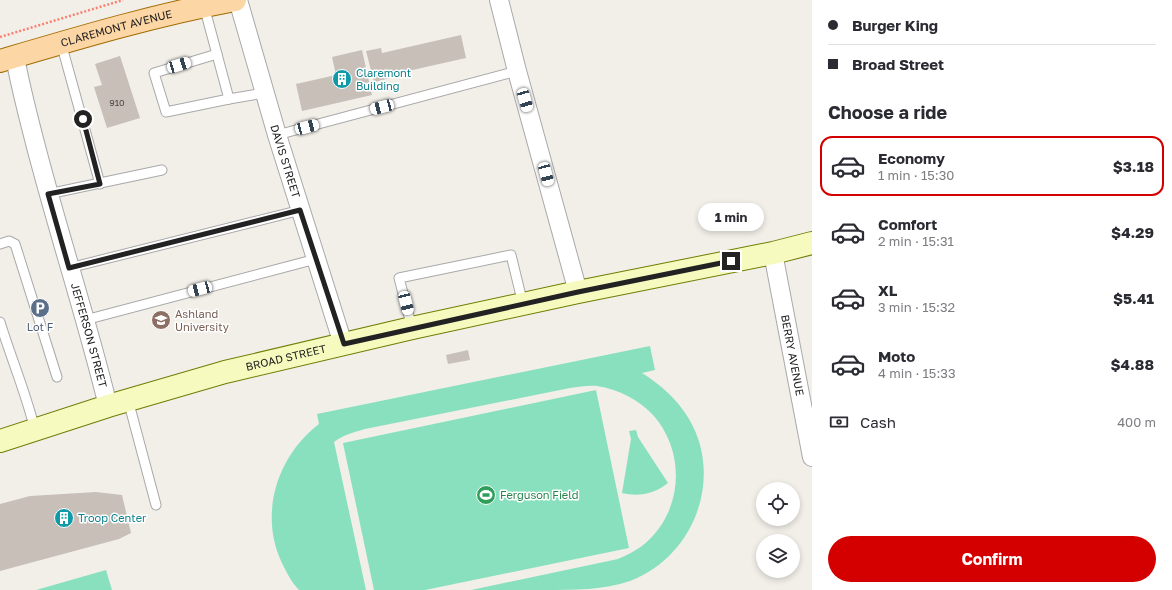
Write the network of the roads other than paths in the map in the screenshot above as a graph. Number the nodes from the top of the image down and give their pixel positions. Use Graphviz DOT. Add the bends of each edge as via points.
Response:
graph roads {
  1 [pos="235,0"];
  2 [pos="238,0"];
  3 [pos="499,0"];
  4 [pos="204,6"];
  5 [pos="61,43"];
  6 [pos="217,54"];
  7 [pos="4,59"];
  8 [pos="517,71"];
  9 [pos="264,93"];
  10 [pos="229,100"];
  11 [pos="276,135"];
  12 [pos="162,170"];
  13 [pos="100,184"];
  14 [pos="48,194"];
  15 [pos="300,210"];
  16 [pos="812,243"];
  17 [pos="0,244"];
  18 [pos="773,253"];
  19 [pos="316,259"];
  20 [pos="69,268"];
  21 [pos="578,292"];
  22 [pos="523,304"];
  23 [pos="86,320"];
  24 [pos="0,322"];
  25 [pos="412,328"];
  26 [pos="344,344"];
  27 [pos="57,377"];
  28 [pos="118,403"];
  29 [pos="35,430"];
  30 [pos="0,441"];
  31 [pos="812,457"];
  32 [pos="156,505"];
  1 -- 4 [label="main road, CLAREMONT AVENUE"];
  2 -- 9 [label="street, DAVIS STREET"];
  3 -- 8 [label="street"];
  4 -- 5 [label="main road, CLAREMONT AVENUE"];
  4 -- 6 [label="lane"];
  5 -- 7 [label="main road, CLAREMONT AVENUE"];
  5 -- 13 [label="lane"];
  6 -- 10 [label="lane"];
  6 -- 10 [label="lane" via="154,73 166,112"];
  7 -- 14 [label="street, JEFFERSON STREET" via="18,78"];
  8 -- 11 [label="lane"];
  8 -- 21 [label="street"];
  9 -- 10 [label="lane"];
  9 -- 11 [label="street, DAVIS STREET"];
  11 -- 15 [label="street, DAVIS STREET"];
  12 -- 13 [label="lane"];
  13 -- 14 [label="lane"];
  14 -- 20 [label="street, JEFFERSON STREET"];
  15 -- 19 [label="street, DAVIS STREET"];
  15 -- 20 [label="lane"];
  16 -- 18 [label="street, BROAD STREET"];
  17 -- 27 [label="lane" via="9,241 15,244"];
  18 -- 21 [label="street, BROAD STREET"];
  18 -- 31 [label="street, BERRY AVENUE"];
  19 -- 23 [label="lane"];
  19 -- 26 [label="street, DAVIS STREET"];
  20 -- 23 [label="street, JEFFERSON STREET"];
  21 -- 22 [label="street, BROAD STREET"];
  22 -- 25 [label="street, BROAD STREET"];
  22 -- 25 [label="lane" via="511,254 426,272 399,278"];
  23 -- 28 [label="street, JEFFERSON STREET"];
  24 -- 29 [label="lane"];
  25 -- 26 [label="street, BROAD STREET"];
  26 -- 28 [label="street, BROAD STREET" via="225,372"];
  28 -- 29 [label="street, BROAD STREET"];
  28 -- 32 [label="lane"];
  29 -- 30 [label="street, BROAD STREET"];
}
